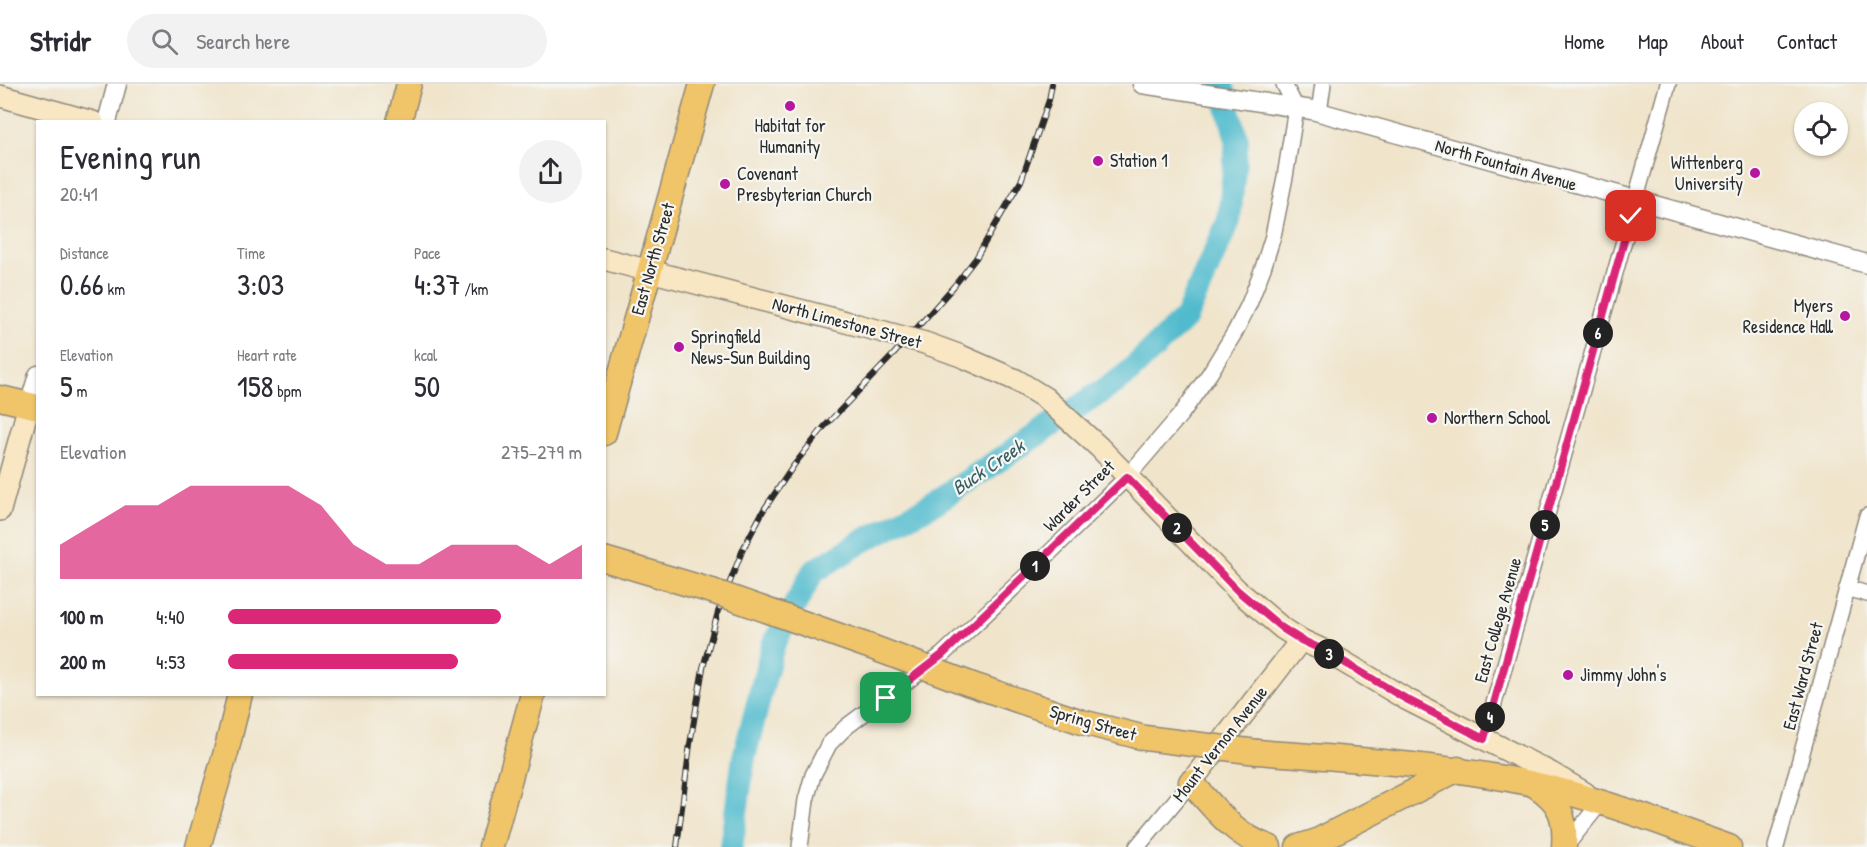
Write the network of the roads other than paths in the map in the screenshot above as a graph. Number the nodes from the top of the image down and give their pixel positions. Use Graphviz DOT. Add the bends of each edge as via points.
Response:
graph roads {
  1 [pos="117,84"];
  2 [pos="409,84"];
  3 [pos="702,84"];
  4 [pos="1142,84"];
  5 [pos="1284,84"];
  6 [pos="1323,84"];
  7 [pos="1668,84"];
  8 [pos="0,96"];
  9 [pos="1296,108"];
  10 [pos="1319,112"];
  11 [pos="86,120"];
  12 [pos="108,120"];
  13 [pos="400,120"];
  14 [pos="1635,200"];
  15 [pos="606,260"];
  16 [pos="1867,264"];
  17 [pos="650,271"];
  18 [pos="36,387"];
  19 [pos="0,398"];
  20 [pos="33,406"];
  21 [pos="606,426"];
  22 [pos="1127,477"];
  23 [pos="0,510"];
  24 [pos="1867,516"];
  25 [pos="606,560"];
  26 [pos="1847,588"];
  27 [pos="1867,594"];
  28 [pos="1301,640"];
  29 [pos="240,696"];
  30 [pos="532,696"];
  31 [pos="1484,739"];
  32 [pos="1458,770"];
  33 [pos="1191,782"];
  34 [pos="1531,784"];
  35 [pos="1601,802"];
  36 [pos="198,847"];
  37 [pos="490,847"];
  38 [pos="800,847"];
  39 [pos="1137,847"];
  40 [pos="1269,847"];
  41 [pos="1298,847"];
  42 [pos="1565,847"];
  43 [pos="1729,847"];
  44 [pos="1776,847"];
  1 -- 12 [label="street"];
  2 -- 13 [label="main road"];
  3 -- 17 [label="main road, East North Street"];
  4 -- 9 [label="street, North Fountain Avenue"];
  5 -- 9 [label="street"];
  6 -- 10 [label="street"];
  7 -- 14 [label="street, East College Avenue"];
  8 -- 11 [label="main road"];
  9 -- 10 [label="street, North Fountain Avenue"];
  9 -- 22 [label="street, Warder Street" via="1273,236 1249,304 1182,413"];
  10 -- 14 [label="street, North Fountain Avenue"];
  14 -- 16 [label="street, North Fountain Avenue"];
  14 -- 31 [label="street, East College Avenue"];
  15 -- 17 [label="main road, North Limestone Street"];
  17 -- 21 [label="main road, East North Street"];
  17 -- 22 [label="main road, North Limestone Street, bridge" via="962,356 1045,398"];
  18 -- 20 [label="street"];
  19 -- 20 [label="main road"];
  20 -- 23 [label="main road"];
  22 -- 28 [label="main road, North Limestone Street" via="1237,590"];
  22 -- 38 [label="street, Warder Street" via="942,655 830,744 813,775"];
  24 -- 26 [label="street, East Ward Street"];
  25 -- 32 [label="main road, Spring Street, bridge" via="712,591 1082,723 1144,738"];
  26 -- 27 [label="street"];
  26 -- 44 [label="street, East Ward Street"];
  28 -- 31 [label="main road, North Limestone Street"];
  28 -- 33 [label="main road, Mount Vernon Avenue"];
  29 -- 36 [label="main road"];
  30 -- 37 [label="main road"];
  31 -- 35 [label="main road, North Limestone Street"];
  32 -- 34 [label="main road, Spring Street"];
  32 -- 41 [label="main road"];
  33 -- 39 [label="street, Mount Vernon Avenue"];
  33 -- 40 [label="main road" via="1241,834"];
  34 -- 35 [label="main road, Spring Street"];
  34 -- 42 [label="main road" via="1550,795 1560,810"];
  35 -- 42 [label="street"];
  35 -- 43 [label="main road, North Limestone Street"];
}
